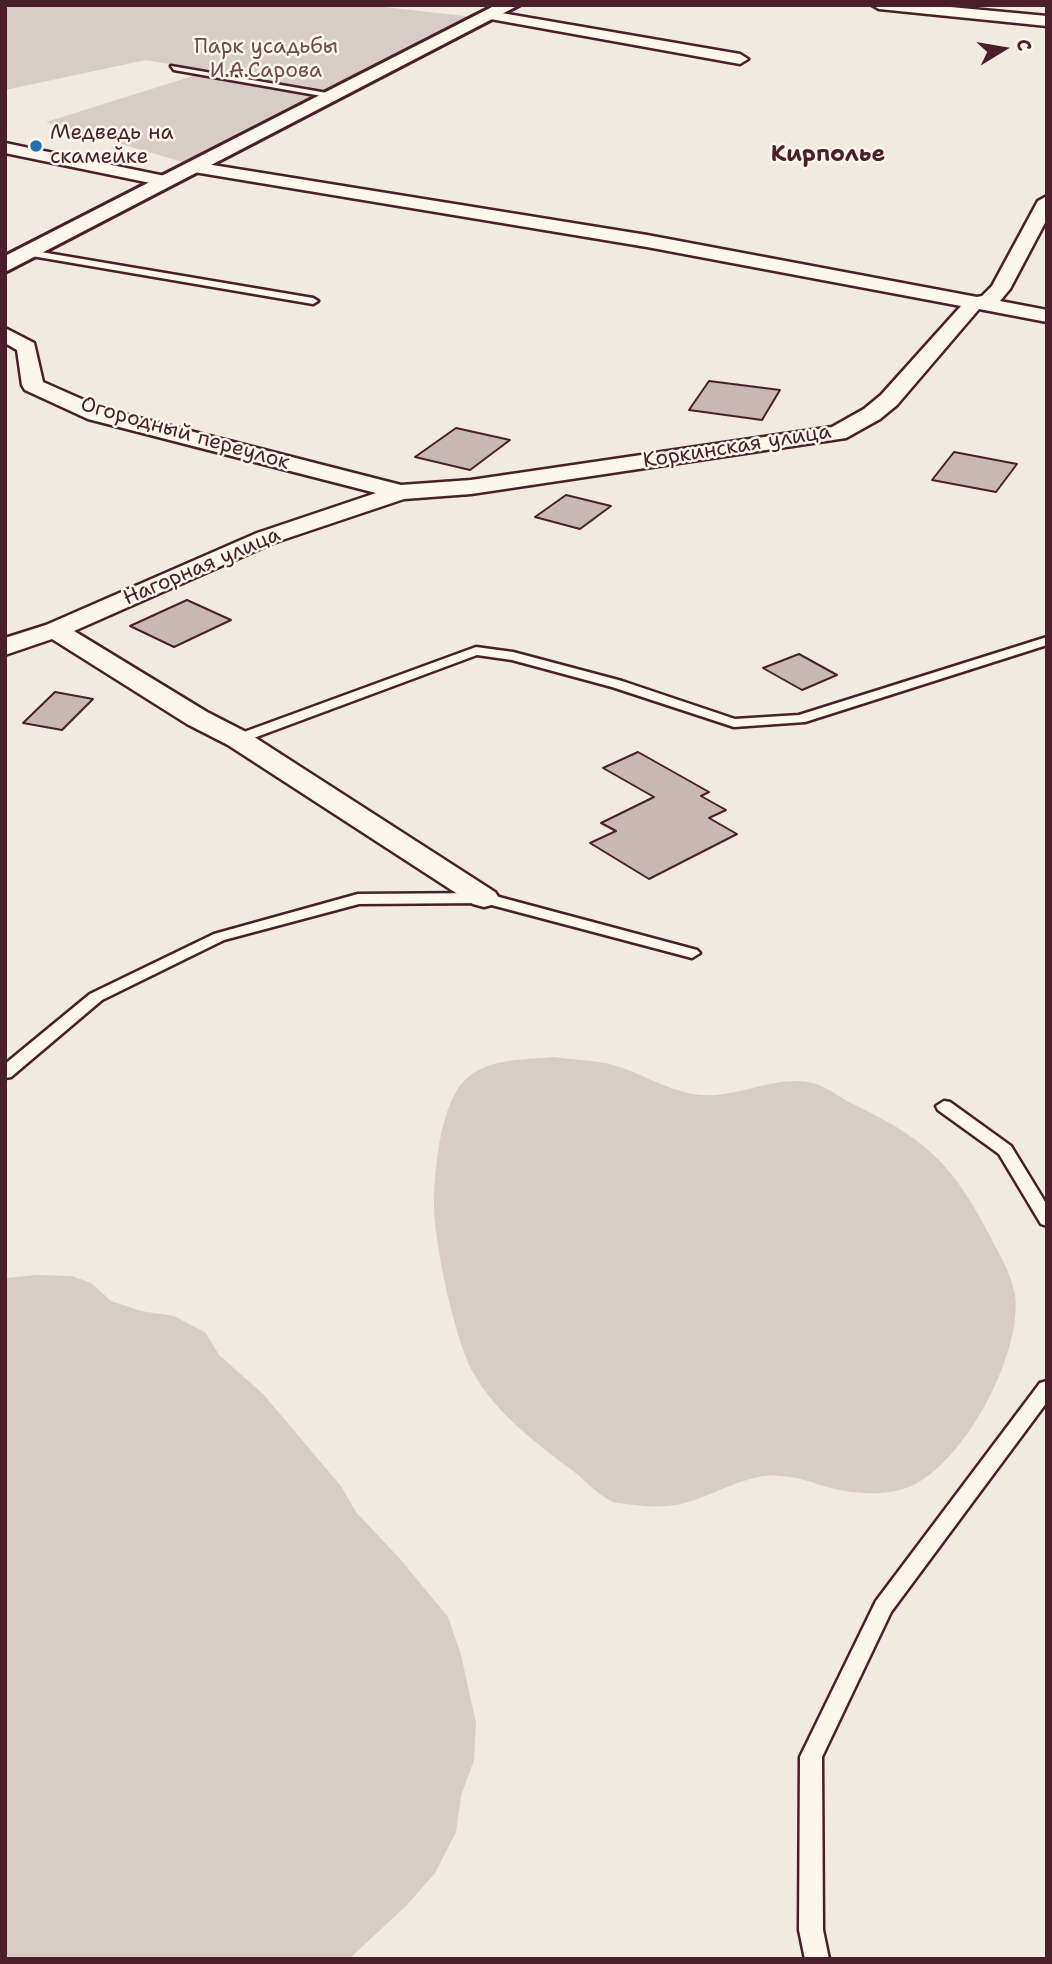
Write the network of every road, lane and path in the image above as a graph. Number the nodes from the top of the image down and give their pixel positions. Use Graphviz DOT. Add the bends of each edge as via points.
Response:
graph roads {
  1 [pos="510,5"];
  2 [pos="880,5"];
  3 [pos="978,10"];
  4 [pos="490,15"];
  5 [pos="1047,21"];
  6 [pos="740,59"];
  7 [pos="174,68"];
  8 [pos="333,96"];
  9 [pos="5,148"];
  10 [pos="194,167"];
  11 [pos="165,181"];
  12 [pos="1047,201"];
  13 [pos="29,253"];
  14 [pos="5,265"];
  15 [pos="313,301"];
  16 [pos="974,303"];
  17 [pos="1047,316"];
  18 [pos="5,334"];
  19 [pos="401,492"];
  20 [pos="55,630"];
  21 [pos="1047,641"];
  22 [pos="5,647"];
  23 [pos="239,739"];
  24 [pos="484,898"];
  25 [pos="692,953"];
  26 [pos="5,1073"];
  27 [pos="944,1106"];
  28 [pos="1047,1220"];
  29 [pos="1047,1388"];
  30 [pos="817,1959"];
  1 -- 4 [label="street"];
  2 -- 3 [label="street"];
  3 -- 5 [label="street"];
  4 -- 6 [label="street"];
  4 -- 8 [label="street"];
  7 -- 8 [label="lane"];
  8 -- 10 [label="street"];
  9 -- 11 [label="street"];
  10 -- 11 [label="street"];
  10 -- 16 [label="street" via="647,241"];
  11 -- 13 [label="street"];
  12 -- 16 [label="street, Коркинская улица" via="1000,289 988,302"];
  13 -- 14 [label="street"];
  13 -- 15 [label="lane"];
  16 -- 17 [label="street"];
  16 -- 19 [label="street, Коркинская улица" via="889,400 838,433 471,487"];
  18 -- 19 [label="street, Огородный переулок" via="27,347 33,385 96,414"];
  19 -- 20 [label="street, Нагорная улица" via="265,538"];
  20 -- 22 [label="street, Нагорная улица"];
  20 -- 23 [label="street"];
  21 -- 23 [label="lane" via="800,719 734,723 604,680 476,651"];
  23 -- 24 [label="street"];
  24 -- 25 [label="lane"];
  24 -- 26 [label="lane" via="358,899 219,937 96,997"];
  27 -- 28 [label="lane" via="1005,1150"];
  29 -- 30 [label="lane" via="883,1607 811,1757 811,1930"];
}
